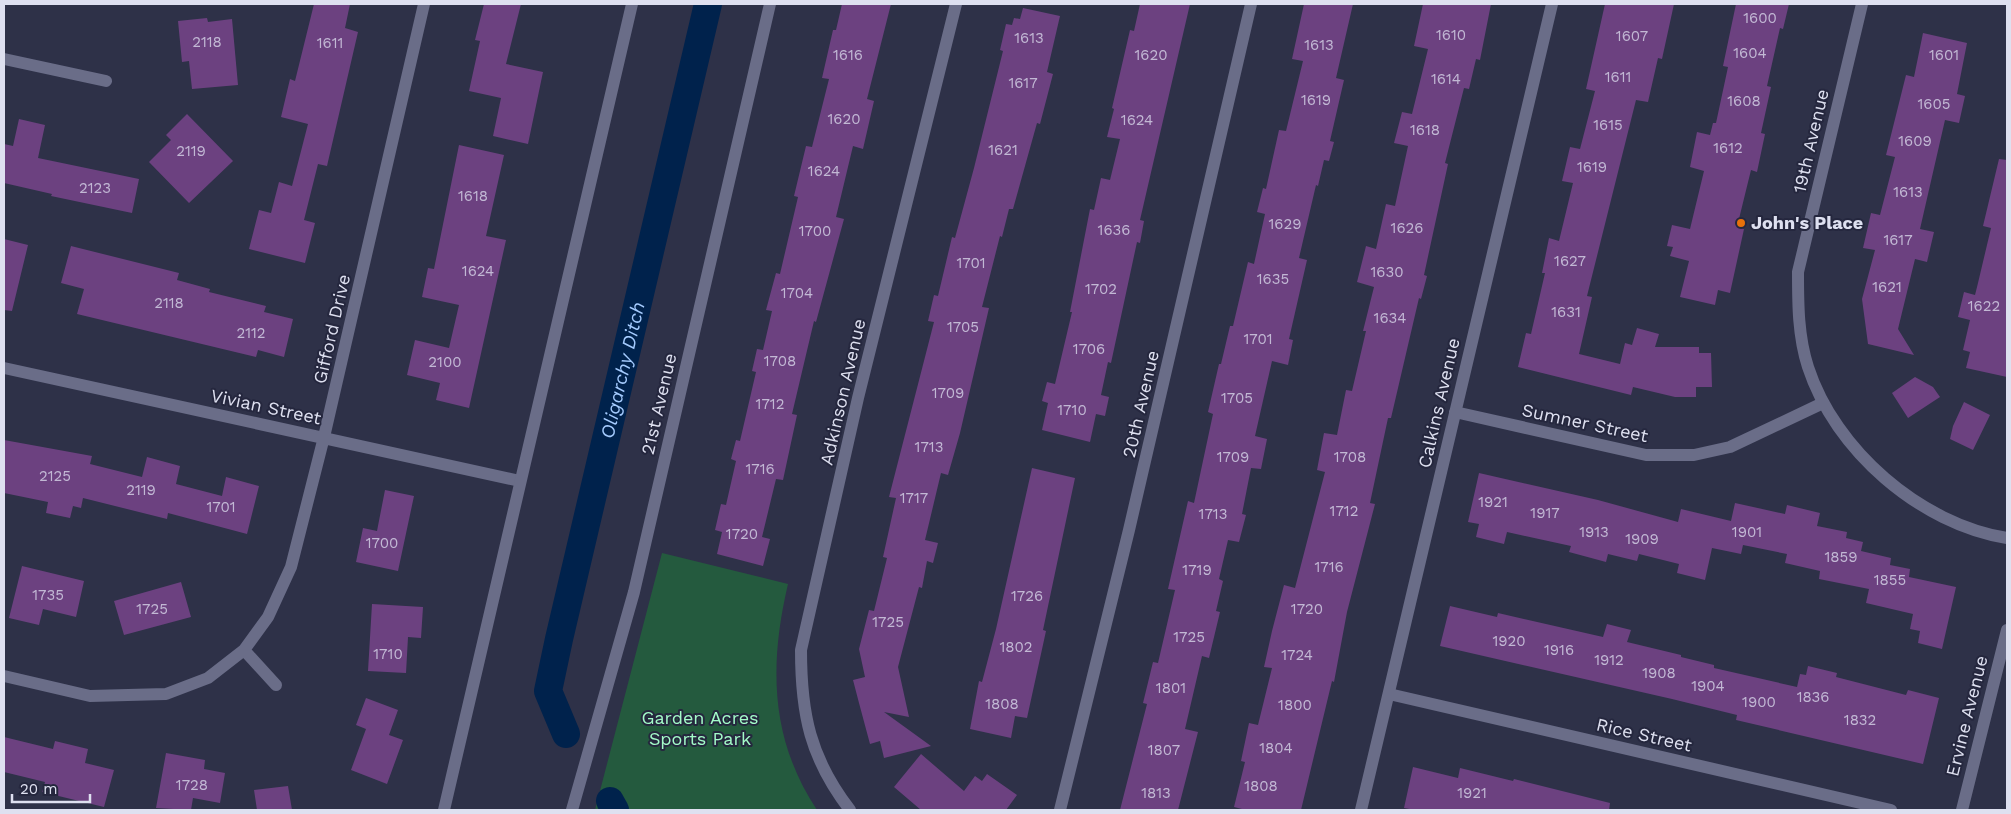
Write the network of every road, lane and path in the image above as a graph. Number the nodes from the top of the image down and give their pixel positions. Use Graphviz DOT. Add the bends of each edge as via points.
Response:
graph roads {
  1 [pos="424,4"];
  2 [pos="632,4"];
  3 [pos="770,4"];
  4 [pos="956,4"];
  5 [pos="1251,4"];
  6 [pos="1552,4"];
  7 [pos="1862,4"];
  8 [pos="4,59"];
  9 [pos="106,81"];
  10 [pos="4,368"];
  11 [pos="1823,403"];
  12 [pos="1455,412"];
  13 [pos="324,437"];
  14 [pos="520,481"];
  15 [pos="2007,538"];
  16 [pos="2007,630"];
  17 [pos="244,650"];
  18 [pos="4,676"];
  19 [pos="276,685"];
  20 [pos="1389,694"];
  21 [pos="444,810"];
  22 [pos="572,810"];
  23 [pos="850,810"];
  24 [pos="1060,810"];
  25 [pos="1362,810"];
  26 [pos="1891,810"];
  27 [pos="1962,810"];
  1 -- 13 [label="street, Gifford Drive"];
  2 -- 14 [label="street"];
  3 -- 22 [label="street, 21st Avenue" via="634,592"];
  4 -- 23 [label="street, Adkinson Avenue" via="858,398 801,650 801,693 812,740 832,787"];
  5 -- 24 [label="street, 20th Avenue" via="1129,530"];
  6 -- 12 [label="street, Calkins Avenue"];
  7 -- 11 [label="street, 19th Avenue" via="1798,272 1798,313 1806,357"];
  8 -- 9 [label="street"];
  10 -- 13 [label="street, Vivian Street"];
  11 -- 12 [label="street, Sumner Street" via="1730,447 1694,455 1646,455"];
  11 -- 15 [label="street" via="1856,451 1897,490 1947,519"];
  12 -- 20 [label="street, Calkins Avenue"];
  13 -- 14 [label="street, Vivian Street"];
  13 -- 17 [label="street, Gifford Drive" via="291,567 268,617"];
  14 -- 21 [label="street"];
  16 -- 27 [label="street, Ervine Avenue"];
  17 -- 18 [label="street, Gifford Drive" via="208,678 166,694 90,696"];
  17 -- 19 [label="street"];
  20 -- 25 [label="street, Calkins Avenue"];
  20 -- 26 [label="street, Rice Street"];
}
